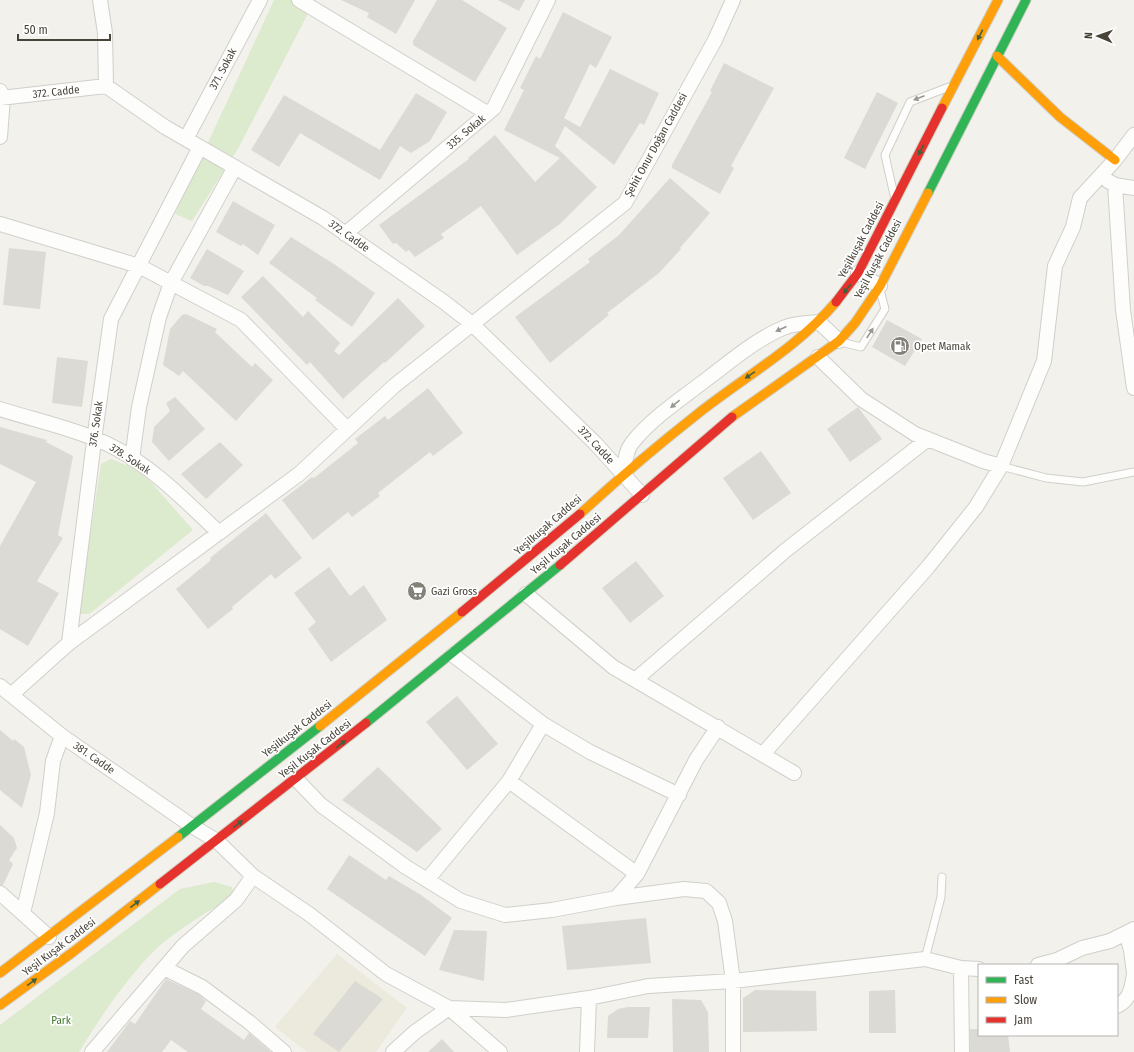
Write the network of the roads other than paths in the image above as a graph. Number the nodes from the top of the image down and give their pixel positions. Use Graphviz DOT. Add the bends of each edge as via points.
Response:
graph roads {
  1 [pos="100,0"];
  2 [pos="260,0"];
  3 [pos="299,0"];
  4 [pos="548,0"];
  5 [pos="733,0"];
  6 [pos="988,0"];
  7 [pos="998,0"];
  8 [pos="1026,0"];
  9 [pos="994,9"];
  10 [pos="997,56"];
  11 [pos="955,84"];
  12 [pos="106,86"];
  13 [pos="1,95"];
  14 [pos="487,113"];
  15 [pos="1134,135"];
  16 [pos="0,138"];
  17 [pos="186,139"];
  18 [pos="200,147"];
  19 [pos="1115,160"];
  20 [pos="235,167"];
  21 [pos="1100,178"];
  22 [pos="1115,185"];
  23 [pos="1134,188"];
  24 [pos="895,201"];
  25 [pos="0,224"];
  26 [pos="345,234"];
  27 [pos="138,266"];
  28 [pos="858,273"];
  29 [pos="171,283"];
  30 [pos="880,286"];
  31 [pos="1129,309"];
  32 [pos="819,322"];
  33 [pos="471,323"];
  34 [pos="839,341"];
  35 [pos="818,358"];
  36 [pos="1134,388"];
  37 [pos="0,409"];
  38 [pos="347,429"];
  39 [pos="94,438"];
  40 [pos="928,439"];
  41 [pos="132,459"];
  42 [pos="1001,466"];
  43 [pos="1134,472"];
  44 [pos="623,475"];
  45 [pos="642,495"];
  46 [pos="219,533"];
  47 [pos="526,594"];
  48 [pos="69,643"];
  49 [pos="453,655"];
  50 [pos="635,680"];
  51 [pos="5,691"];
  52 [pos="543,724"];
  53 [pos="718,727"];
  54 [pos="62,736"];
  55 [pos="763,754"];
  56 [pos="794,772"];
  57 [pos="296,779"];
  58 [pos="509,781"];
  59 [pos="679,795"];
  60 [pos="192,826"];
  61 [pos="217,841"];
  62 [pos="637,874"];
  63 [pos="253,876"];
  64 [pos="942,877"];
  65 [pos="427,880"];
  66 [pos="0,893"];
  67 [pos="616,898"];
  68 [pos="23,913"];
  69 [pos="1130,931"];
  70 [pos="49,938"];
  71 [pos="925,959"];
  72 [pos="1042,964"];
  73 [pos="164,968"];
  74 [pos="961,968"];
  75 [pos="978,969"];
  76 [pos="0,973"];
  77 [pos="1134,973"];
  78 [pos="733,981"];
  79 [pos="589,998"];
  80 [pos="0,1005"];
  81 [pos="1118,1006"];
  82 [pos="449,1008"];
  83 [pos="92,1052"];
  84 [pos="284,1052"];
  85 [pos="393,1052"];
  86 [pos="500,1052"];
  87 [pos="587,1052"];
  88 [pos="733,1052"];
  89 [pos="962,1052"];
  1 -- 12 [label="street" via="105,33"];
  2 -- 17 [label="street, 371. Sokak"];
  3 -- 14 [label="street"];
  4 -- 14 [label="street, 335. Sokak" via="494,108"];
  5 -- 33 [label="street, Şehit Onur Doğan Caddesi" via="715,40 624,202"];
  6 -- 9 [label="main road"];
  7 -- 9 [label="main road, Yeşilkuşak Caddesi"];
  8 -- 10 [label="main road, Yeşil Kuşak Caddesi"];
  9 -- 11 [label="main road, Yeşilkuşak Caddesi, one-way"];
  10 -- 19 [label="main road" via="1060,117"];
  10 -- 30 [label="main road, Yeşil Kuşak Caddesi"];
  11 -- 24 [label="main road, Yeşilkuşak Caddesi, one-way"];
  11 -- 24 [label="lane, one-way" via="910,102 885,155"];
  12 -- 13 [label="street, 372. Cadde"];
  12 -- 17 [label="street, 372. Cadde"];
  13 -- 16 [label="street"];
  14 -- 26 [label="street, 335. Sokak"];
  15 -- 19 [label="street"];
  17 -- 18 [label="street, 372. Cadde"];
  18 -- 20 [label="street, 372. Cadde"];
  18 -- 27 [label="street, 376. Sokak"];
  19 -- 21 [label="street"];
  20 -- 26 [label="street, 372. Cadde" via="323,218"];
  20 -- 29 [label="street"];
  21 -- 22 [label="street"];
  21 -- 42 [label="street" via="1080,198 1073,227 1055,266 1044,361"];
  22 -- 23 [label="street"];
  22 -- 31 [label="street"];
  24 -- 28 [label="main road, Yeşilkuşak Caddesi"];
  25 -- 27 [label="street"];
  26 -- 33 [label="street, 372. Cadde"];
  27 -- 29 [label="street"];
  27 -- 39 [label="street, 376. Sokak" via="111,319"];
  28 -- 30 [label="street"];
  28 -- 32 [label="main road, Yeşilkuşak Caddesi, one-way"];
  29 -- 38 [label="street" via="241,320"];
  29 -- 41 [label="street" via="159,317 139,407"];
  30 -- 34 [label="main road, Yeşil Kuşak Caddesi" via="855,323"];
  34 -- 30 [label="lane, one-way" via="861,347 885,309"];
  31 -- 36 [label="street"];
  32 -- 34 [label="street"];
  32 -- 44 [label="main road, Yeşilkuşak Caddesi, one-way" via="779,355 700,412"];
  32 -- 44 [label="street, one-way" via="784,327 769,335 685,396 632,443 625,459"];
  33 -- 38 [label="street, Şehit Onur Doğan Caddesi" via="394,386"];
  33 -- 44 [label="street, 372. Cadde" via="596,443"];
  34 -- 35 [label="main road, Yeşil Kuşak Caddesi"];
  35 -- 40 [label="street" via="861,399 915,434"];
  35 -- 45 [label="main road, Yeşil Kuşak Caddesi" via="719,427"];
  37 -- 39 [label="street, 378. Sokak"];
  38 -- 46 [label="street, Şehit Onur Doğan Caddesi" via="298,474"];
  39 -- 41 [label="street, 378. Sokak"];
  39 -- 48 [label="street, 376. Sokak"];
  40 -- 42 [label="street"];
  40 -- 50 [label="street" via="786,550"];
  41 -- 46 [label="street, 378. Sokak" via="184,498"];
  42 -- 43 [label="lane" via="1046,478 1083,482"];
  42 -- 55 [label="street" via="976,507 928,567"];
  44 -- 45 [label="street, 372. Cadde"];
  44 -- 60 [label="main road, Yeşilkuşak Caddesi" via="519,567"];
  45 -- 47 [label="main road, Yeşil Kuşak Caddesi"];
  46 -- 48 [label="street, Şehit Onur Doğan Caddesi"];
  47 -- 49 [label="main road, Yeşil Kuşak Caddesi"];
  47 -- 50 [label="street" via="613,667"];
  48 -- 51 [label="street"];
  49 -- 52 [label="street"];
  57 -- 49 [label="main road, Yeşil Kuşak Caddesi, one-way"];
  50 -- 53 [label="street"];
  51 -- 54 [label="street, 381. Cadde"];
  52 -- 58 [label="street"];
  52 -- 59 [label="street" via="590,752"];
  53 -- 55 [label="street"];
  53 -- 59 [label="street" via="696,760"];
  54 -- 60 [label="street, 381. Cadde"];
  54 -- 68 [label="street" via="53,761 47,813"];
  55 -- 56 [label="street"];
  61 -- 57 [label="main road, Yeşil Kuşak Caddesi, one-way"];
  57 -- 65 [label="street" via="321,805"];
  58 -- 62 [label="street"];
  58 -- 65 [label="street"];
  59 -- 62 [label="street"];
  60 -- 61 [label="street, 381. Cadde"];
  60 -- 70 [label="main road, Yeşilkuşak Caddesi"];
  61 -- 63 [label="street, 381. Cadde"];
  80 -- 61 [label="main road, Yeşil Kuşak Caddesi, one-way"];
  62 -- 67 [label="street"];
  63 -- 73 [label="street" via="236,900 183,946"];
  63 -- 82 [label="street, 381. Cadde" via="309,914 386,974"];
  64 -- 71 [label="lane" via="941,897"];
  65 -- 67 [label="street" via="461,901 505,915 552,910"];
  66 -- 68 [label="street"];
  67 -- 78 [label="street" via="684,889 706,891 719,902 725,921"];
  68 -- 70 [label="street"];
  69 -- 72 [label="street" via="1110,941 1082,948"];
  69 -- 77 [label="street"];
  70 -- 76 [label="main road, Yeşilkuşak Caddesi"];
  71 -- 74 [label="street"];
  71 -- 78 [label="street"];
  73 -- 83 [label="street"];
  73 -- 84 [label="street" via="202,987"];
  74 -- 75 [label="street"];
  74 -- 89 [label="street"];
  77 -- 81 [label="street" via="1131,990 1124,1003"];
  78 -- 79 [label="street" via="648,986"];
  78 -- 88 [label="street"];
  79 -- 82 [label="street" via="506,1010"];
  79 -- 87 [label="street"];
  82 -- 85 [label="street" via="415,1032"];
  82 -- 86 [label="street"];
}
